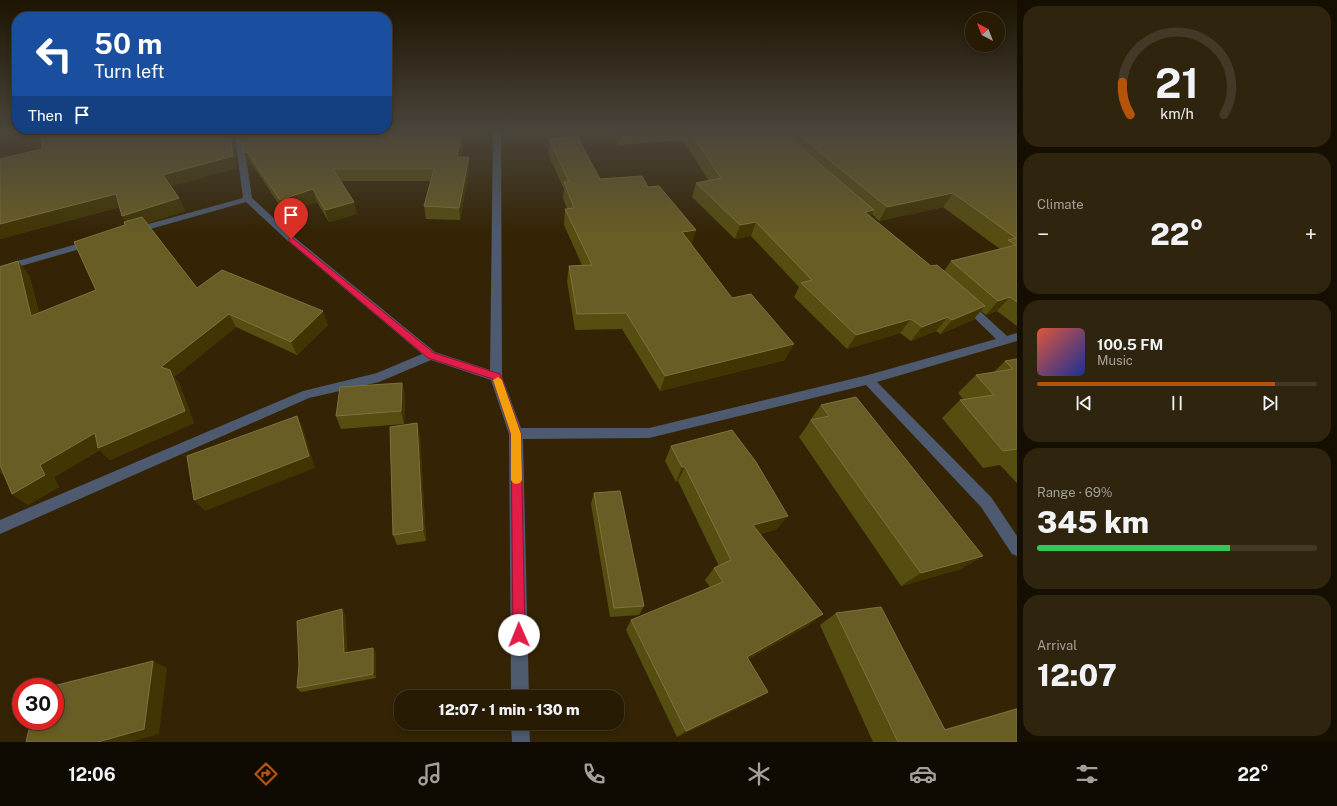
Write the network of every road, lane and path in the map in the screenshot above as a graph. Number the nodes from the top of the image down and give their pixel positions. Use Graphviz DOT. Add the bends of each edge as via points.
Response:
graph roads {
  1 [pos="243,165"];
  2 [pos="497,165"];
  3 [pos="248,199"];
  4 [pos="120,235"];
  5 [pos="98,241"];
  6 [pos="0,269"];
  7 [pos="958,298"];
  8 [pos="1011,339"];
  9 [pos="431,355"];
  10 [pos="496,377"];
  11 [pos="868,380"];
  12 [pos="516,434"];
  13 [pos="0,527"];
  14 [pos="1017,549"];
  15 [pos="520,690"];
  16 [pos="520,730"];
  17 [pos="520,742"];
  1 -- 3 [label="street"];
  2 -- 10 [label="street"];
  3 -- 4 [label="street"];
  3 -- 9 [label="street" via="291,239"];
  5 -- 6 [label="street"];
  7 -- 8 [label="street"];
  8 -- 11 [label="street"];
  9 -- 10 [label="street"];
  9 -- 13 [label="street" via="379,377 307,394"];
  10 -- 12 [label="street"];
  11 -- 12 [label="street" via="649,433"];
  11 -- 14 [label="street" via="986,502"];
  12 -- 15 [label="street"];
  16 -- 17 [label="street"];
}
